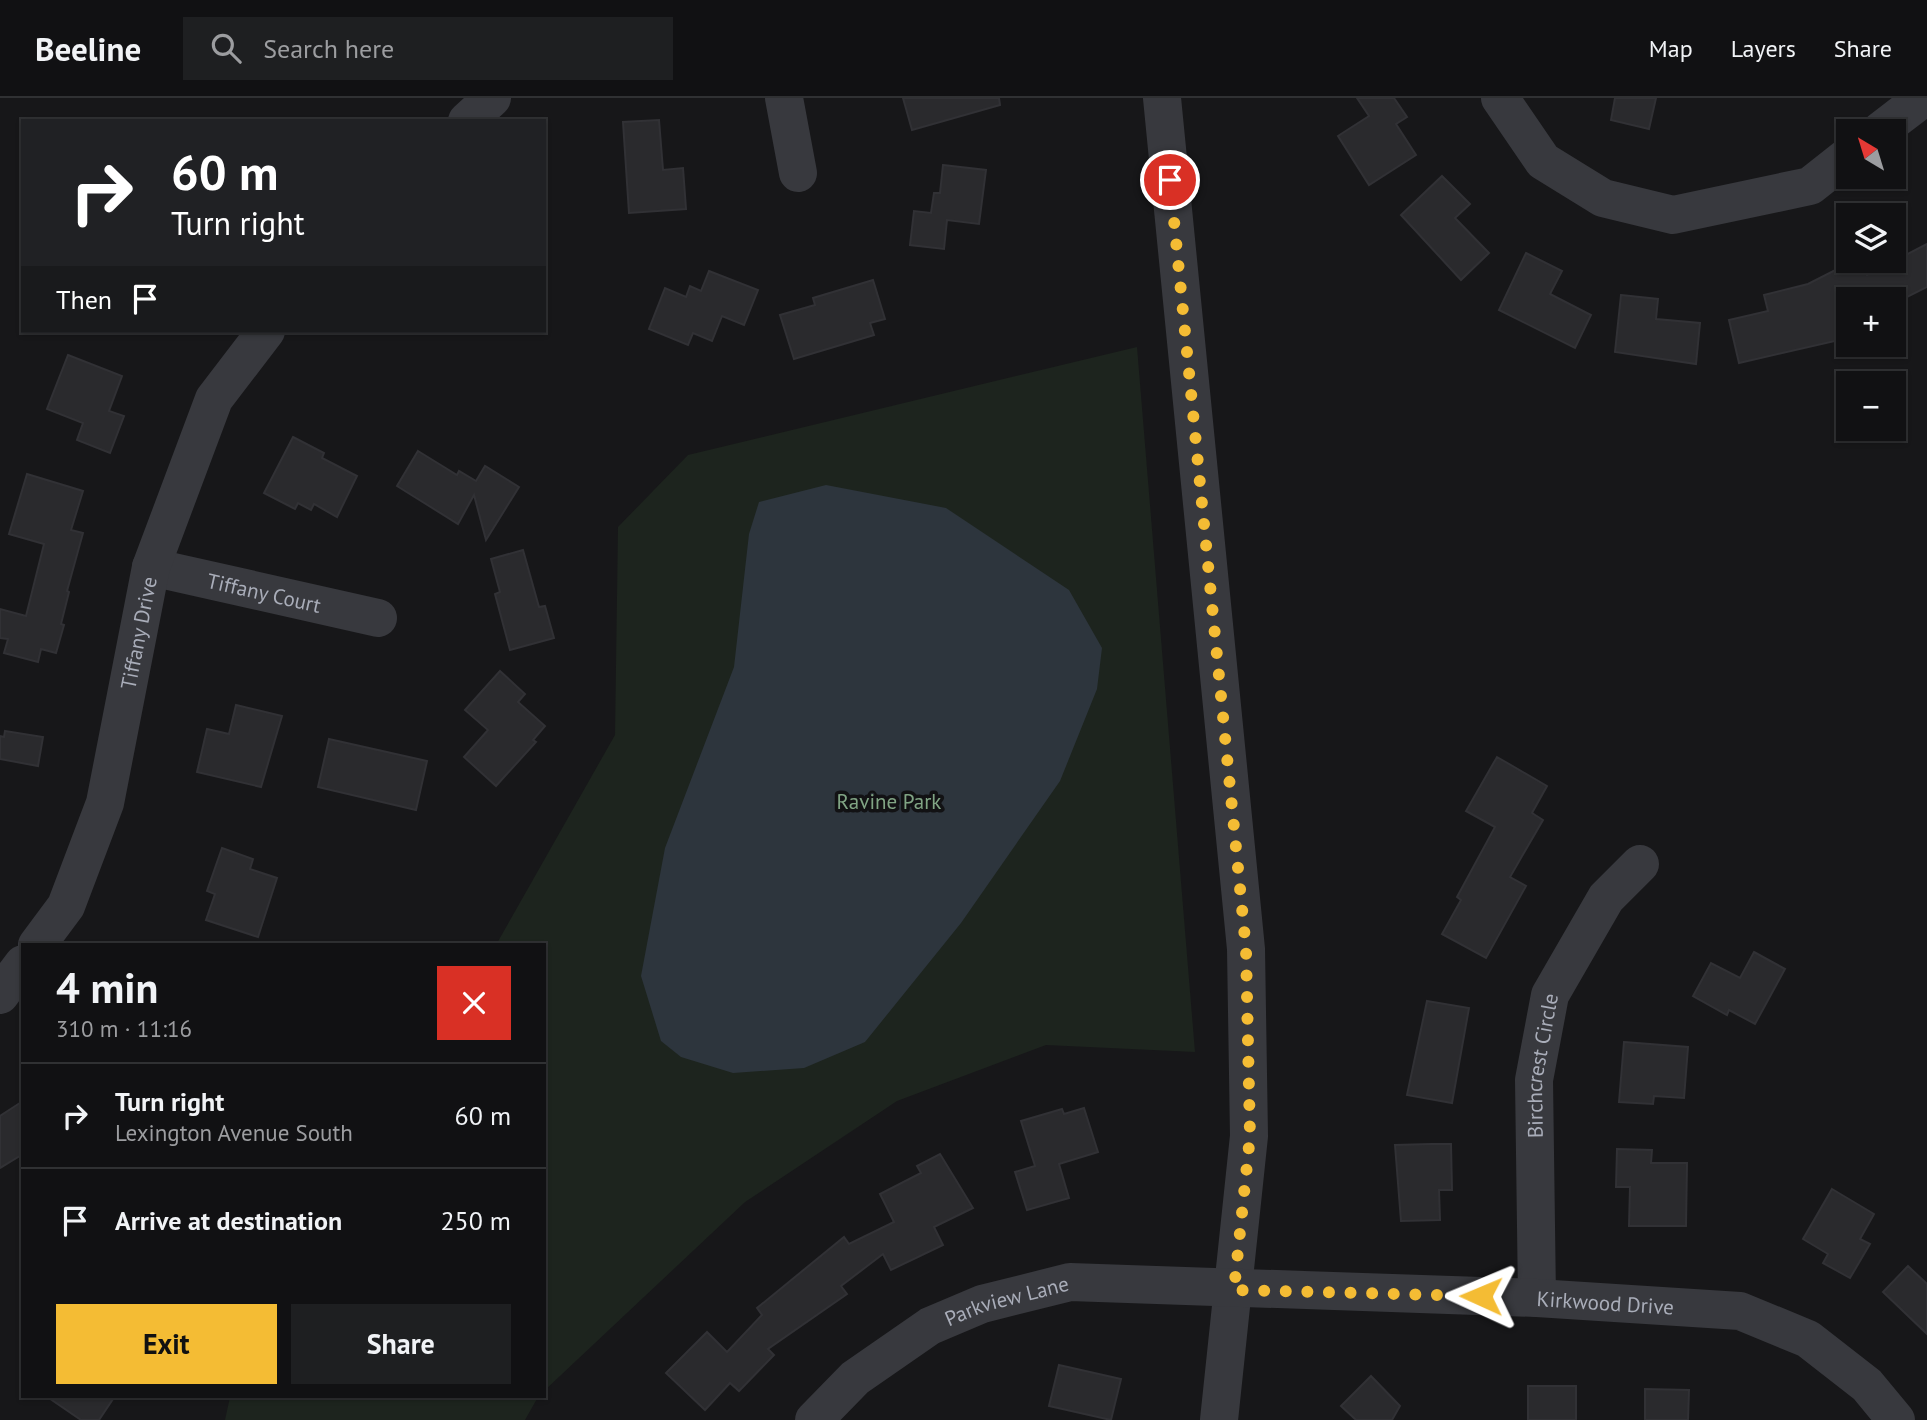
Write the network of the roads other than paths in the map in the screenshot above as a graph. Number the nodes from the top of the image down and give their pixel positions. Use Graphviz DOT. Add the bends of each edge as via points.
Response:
graph roads {
  1 [pos="492,98"];
  2 [pos="784,98"];
  3 [pos="1162,98"];
  4 [pos="1500,98"];
  5 [pos="1923,98"];
  6 [pos="469,119"];
  7 [pos="1896,119"];
  8 [pos="1836,165"];
  9 [pos="799,173"];
  10 [pos="264,333"];
  11 [pos="151,567"];
  12 [pos="377,618"];
  13 [pos="1640,864"];
  14 [pos="38,943"];
  15 [pos="21,967"];
  16 [pos="0,995"];
  17 [pos="1234,1290"];
  18 [pos="1537,1298"];
  19 [pos="814,1420"];
  20 [pos="1219,1420"];
  21 [pos="1896,1420"];
  1 -- 6 [label="street"];
  2 -- 9 [label="street"];
  3 -- 17 [label="street" via="1246,949 1250,1136"];
  4 -- 8 [label="street" via="1543,160 1603,198 1673,215 1810,186"];
  5 -- 7 [label="street"];
  10 -- 11 [label="street, Tiffany Drive" via="214,399"];
  11 -- 12 [label="street, Tiffany Court"];
  11 -- 14 [label="street, Tiffany Drive" via="105,803 66,906"];
  13 -- 18 [label="street, Birchcrest Circle" via="1606,898 1550,995 1534,1080"];
  15 -- 16 [label="street"];
  17 -- 18 [label="street, Kirkwood Drive"];
  17 -- 19 [label="street, Parkview Lane" via="1070,1282 982,1304 930,1325 855,1378"];
  17 -- 20 [label="street"];
  18 -- 21 [label="street, Kirkwood Drive" via="1741,1311 1808,1339 1867,1385"];
}
